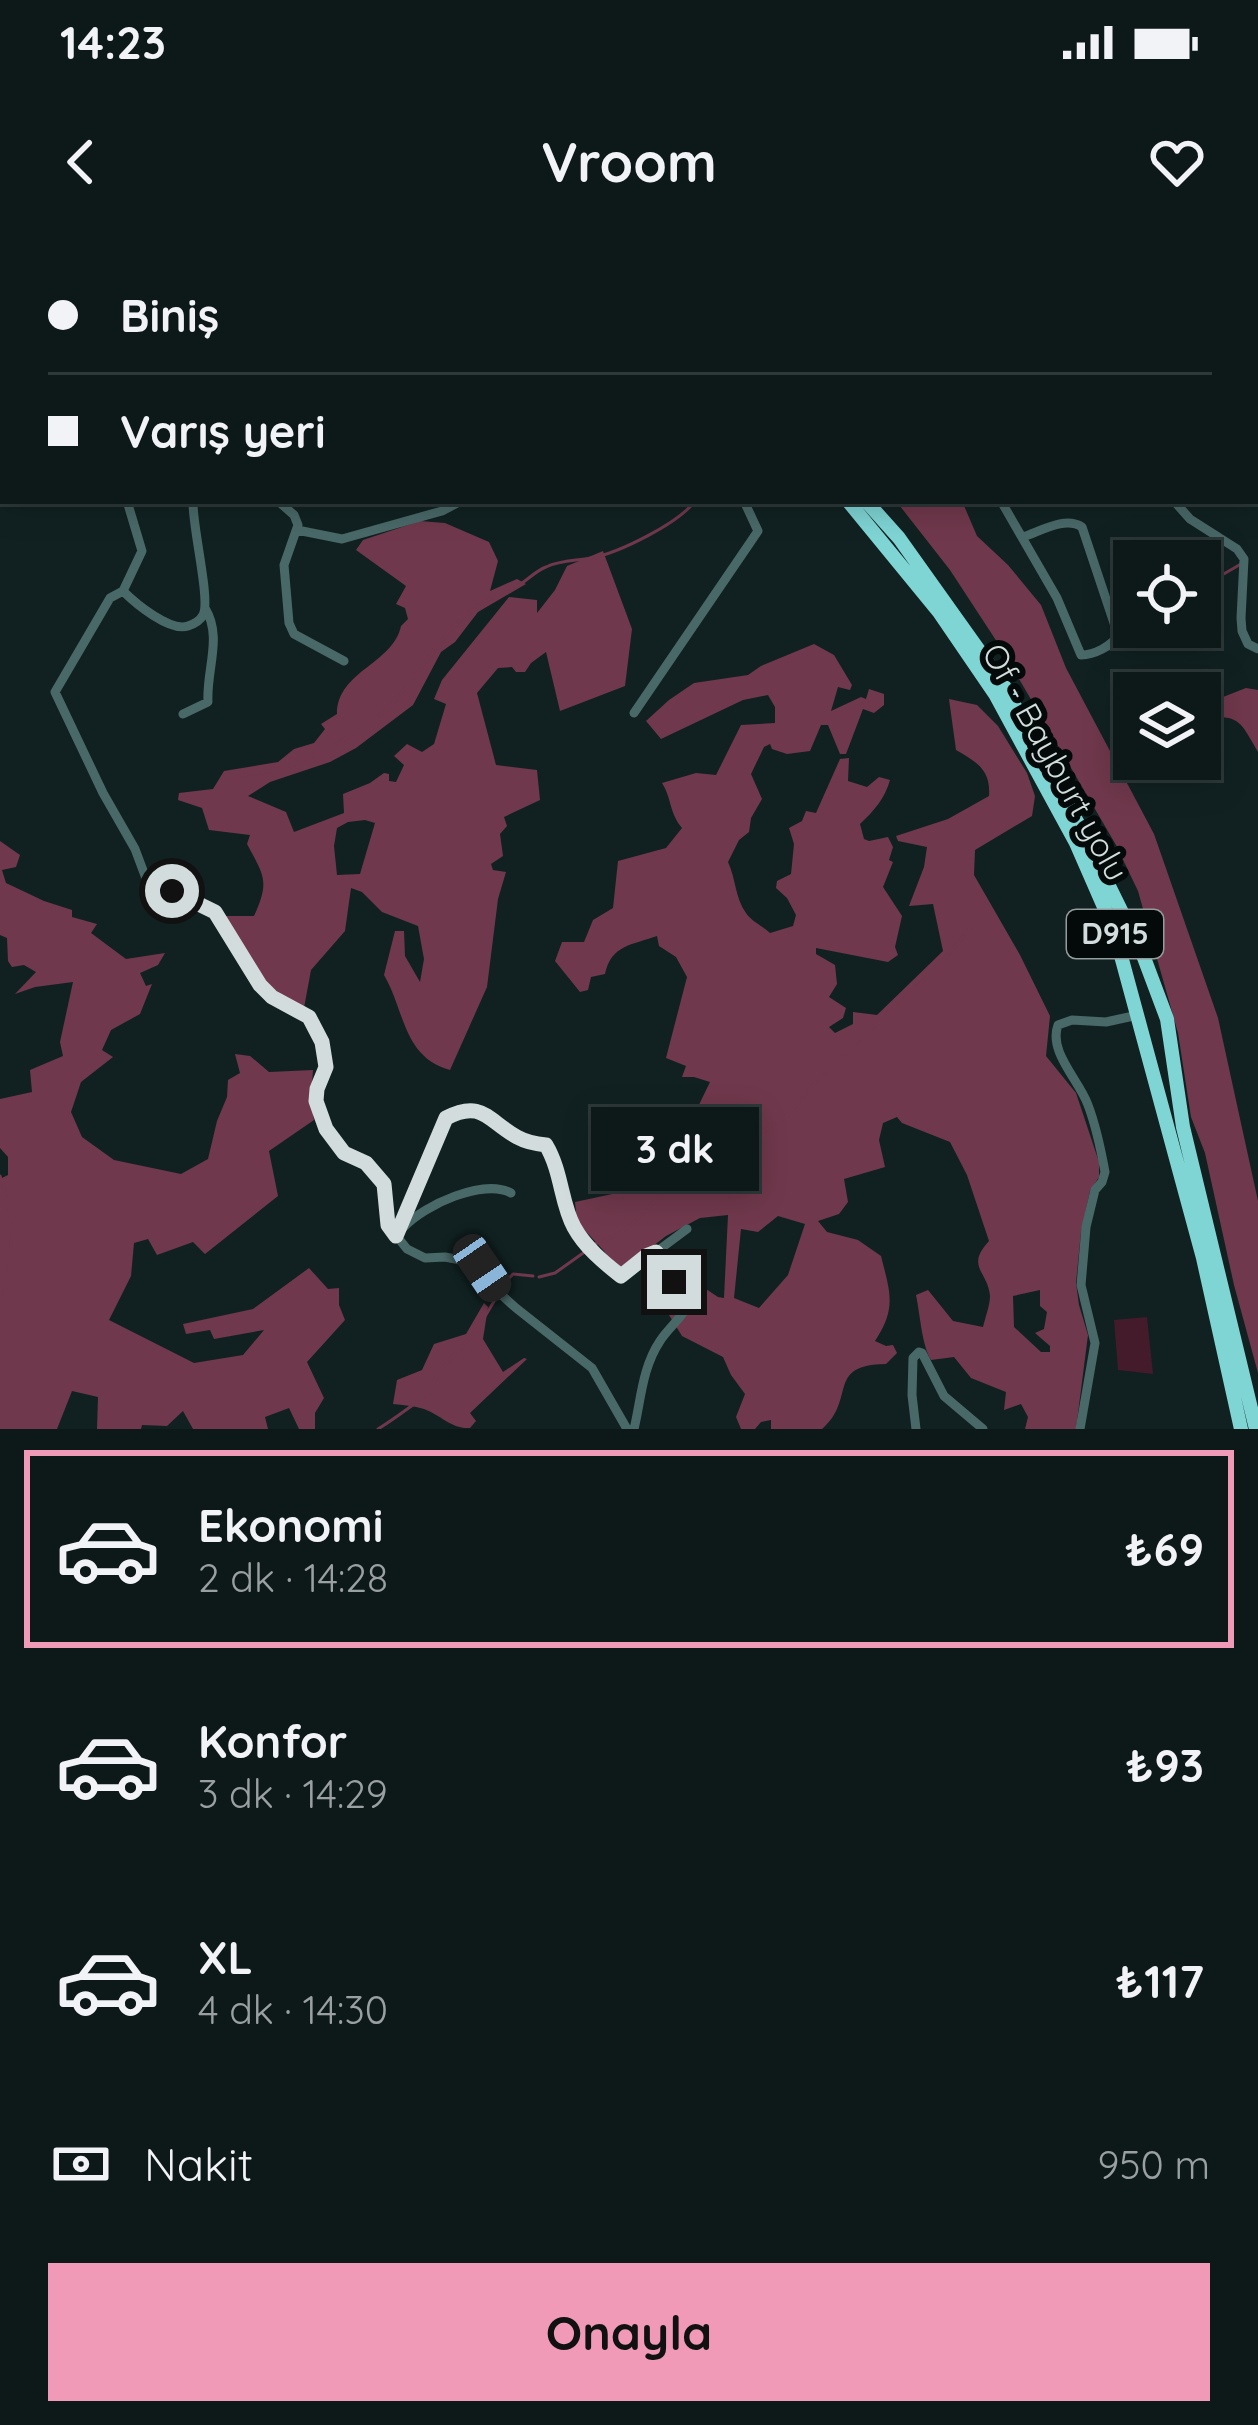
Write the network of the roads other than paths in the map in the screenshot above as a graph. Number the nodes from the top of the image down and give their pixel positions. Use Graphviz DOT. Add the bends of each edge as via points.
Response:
graph roads {
  1 [pos="129,504"];
  2 [pos="193,504"];
  3 [pos="281,504"];
  4 [pos="455,504"];
  5 [pos="745,504"];
  6 [pos="850,504"];
  7 [pos="869,504"];
  8 [pos="1003,504"];
  9 [pos="1177,504"];
  10 [pos="297,530"];
  11 [pos="1023,538"];
  12 [pos="123,591"];
  13 [pos="205,608"];
  14 [pos="1258,649"];
  15 [pos="344,661"];
  16 [pos="634,713"];
  17 [pos="183,714"];
  18 [pos="1132,992"];
  19 [pos="1158,993"];
  20 [pos="1138,1013"];
  21 [pos="511,1193"];
  22 [pos="687,1229"];
  23 [pos="396,1236"];
  24 [pos="656,1252"];
  25 [pos="631,1429"];
  26 [pos="916,1429"];
  27 [pos="983,1429"];
  28 [pos="1080,1429"];
  29 [pos="1241,1429"];
  30 [pos="1256,1429"];
  1 -- 12 [label="street" via="142,551"];
  2 -- 13 [label="street"];
  3 -- 10 [label="street"];
  4 -- 10 [label="street" via="342,539"];
  5 -- 16 [label="street" via="758,531"];
  6 -- 18 [label="highway, Of - Bayburt yolu / D915" via="994,694 1076,843"];
  7 -- 19 [label="highway, Of - Bayburt yolu / D915" via="1003,684"];
  8 -- 11 [label="street"];
  9 -- 14 [label="street" via="1244,559 1242,631"];
  10 -- 15 [label="street" via="284,566 289,623 294,634"];
  11 -- 11 [label="street" via="1081,655 1115,641 1082,527 1065,523"];
  12 -- 13 [label="street" via="172,628 196,622"];
  12 -- 23 [label="street" via="110,598 56,692 147,881 215,912 260,985 309,1017 326,1067 316,1101 326,1129 384,1184"];
  13 -- 17 [label="street" via="214,638 208,702"];
  18 -- 19 [label="highway" via="1140,985"];
  18 -- 20 [label="highway, Of - Bayburt yolu / D915"];
  19 -- 20 [label="highway" via="1154,1011"];
  19 -- 30 [label="highway, Of - Bayburt yolu / D915"];
  20 -- 28 [label="street" via="1072,1020 1055,1034 1087,1101 1105,1172 1086,1227 1081,1285 1096,1342"];
  20 -- 29 [label="highway, Of - Bayburt yolu / D915"];
  21 -- 23 [label="street" via="494,1187 449,1198"];
  22 -- 24 [label="street"];
  23 -- 24 [label="street" via="446,1118 476,1111 519,1139 546,1145 573,1225 610,1268 621,1276"];
  23 -- 25 [label="street" via="425,1258 482,1268 506,1300 592,1368"];
  24 -- 25 [label="street" via="688,1304 651,1360"];
  26 -- 27 [label="street" via="919,1352 944,1396"];
}
